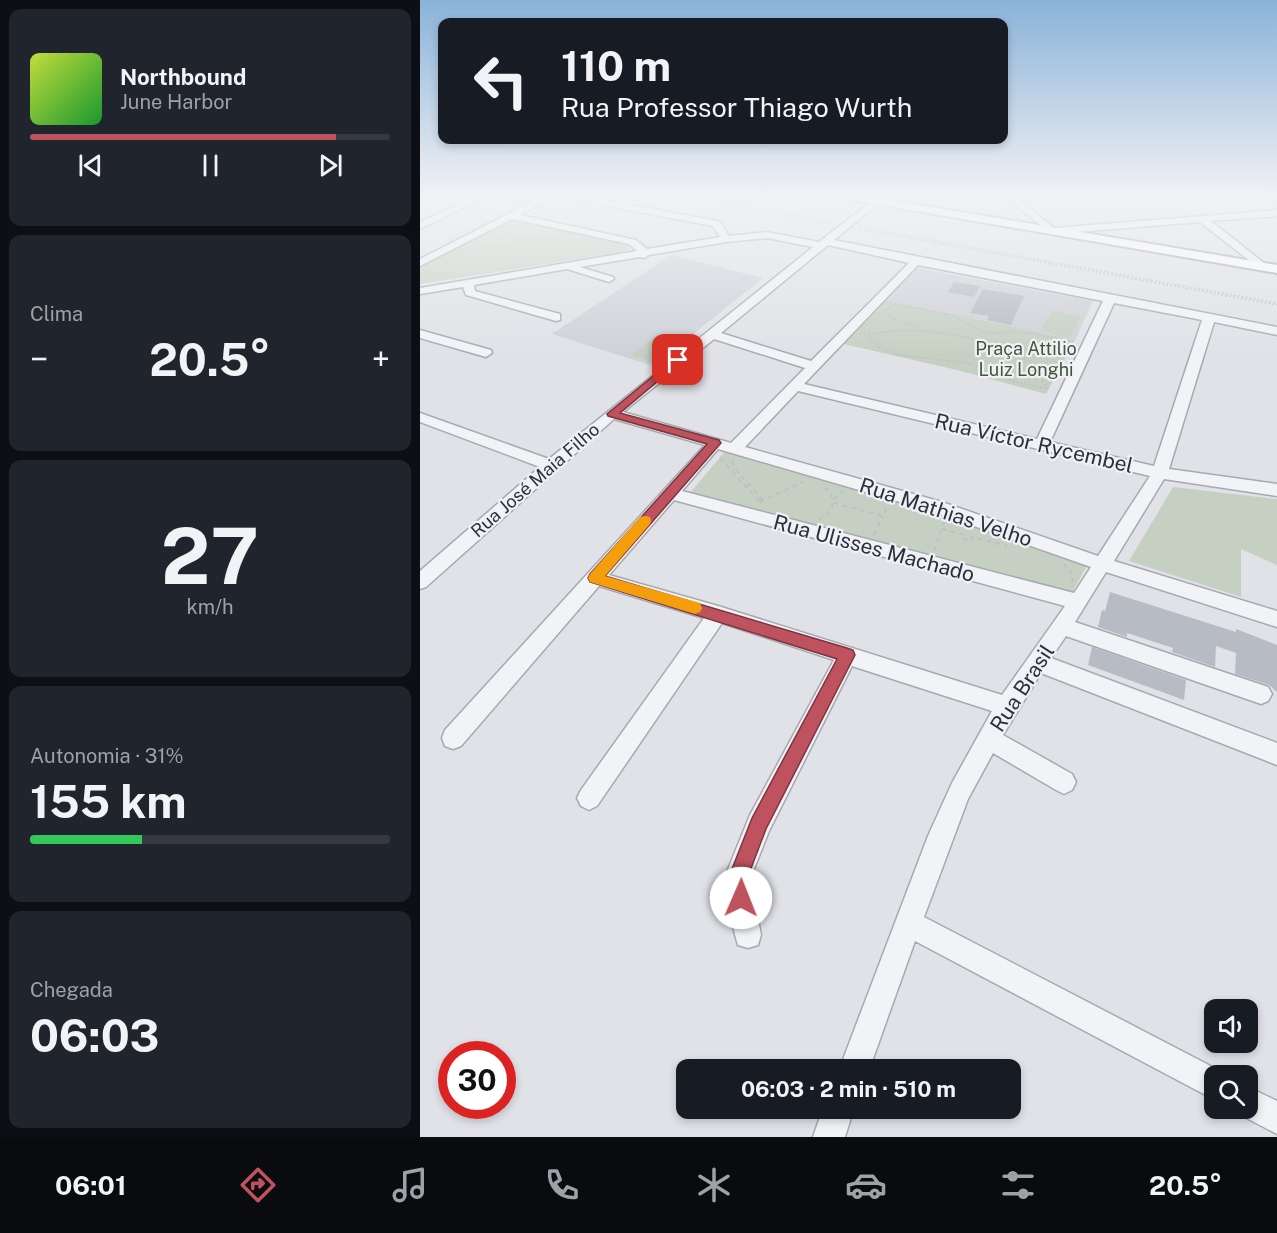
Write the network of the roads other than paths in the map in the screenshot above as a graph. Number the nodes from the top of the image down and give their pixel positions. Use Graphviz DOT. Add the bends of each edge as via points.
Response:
graph roads {
  1 [pos="445,250"];
  2 [pos="642,250"];
  3 [pos="671,250"];
  4 [pos="818,250"];
  5 [pos="858,250"];
  6 [pos="1164,250"];
  7 [pos="1245,250"];
  8 [pos="644,255"];
  9 [pos="916,261"];
  10 [pos="420,263"];
  11 [pos="568,266"];
  12 [pos="1270,268"];
  13 [pos="609,279"];
  14 [pos="468,282"];
  15 [pos="420,291"];
  16 [pos="1110,299"];
  17 [pos="556,316"];
  18 [pos="1209,318"];
  19 [pos="1277,331"];
  20 [pos="420,334"];
  21 [pos="712,334"];
  22 [pos="486,352"];
  23 [pos="813,366"];
  24 [pos="794,386"];
  25 [pos="612,414"];
  26 [pos="420,417"];
  27 [pos="1041,446"];
  28 [pos="717,450"];
  29 [pos="735,454"];
  30 [pos="551,465"];
  31 [pos="1160,472"];
  32 [pos="1277,490"];
  33 [pos="669,493"];
  34 [pos="1102,564"];
  35 [pos="427,566"];
  36 [pos="595,578"];
  37 [pos="420,582"];
  38 [pos="1073,595"];
  39 [pos="718,614"];
  40 [pos="1277,619"];
  41 [pos="1062,626"];
  42 [pos="847,655"];
  43 [pos="1038,662"];
  44 [pos="1261,694"];
  45 [pos="1008,706"];
  46 [pos="453,738"];
  47 [pos="989,739"];
  48 [pos="1277,754"];
  49 [pos="1064,782"];
  50 [pos="589,798"];
  51 [pos="908,923"];
  52 [pos="748,935"];
  53 [pos="858,1059"];
  54 [pos="1204,1079"];
  55 [pos="1258,1108"];
  56 [pos="1277,1118"];
  57 [pos="835,1119"];
  58 [pos="829,1137"];
  1 -- 10 [label="street"];
  2 -- 8 [label="street"];
  3 -- 8 [label="street"];
  4 -- 21 [label="street, Rua José Maia Filho"];
  5 -- 9 [label="street"];
  6 -- 12 [label="main road"];
  7 -- 12 [label="street"];
  8 -- 11 [label="street"];
  9 -- 16 [label="street"];
  9 -- 23 [label="street"];
  11 -- 13 [label="street"];
  11 -- 14 [label="street"];
  14 -- 15 [label="street"];
  14 -- 17 [label="street" via="470,293"];
  16 -- 18 [label="street"];
  16 -- 27 [label="street"];
  18 -- 19 [label="street"];
  18 -- 31 [label="street, Rua Brasil"];
  20 -- 22 [label="street"];
  21 -- 23 [label="street"];
  21 -- 25 [label="street, Rua José Maia Filho"];
  23 -- 24 [label="street"];
  24 -- 27 [label="street, Rua Víctor Rycembel"];
  24 -- 29 [label="street"];
  25 -- 28 [label="street, Rua Mathias Velho"];
  25 -- 30 [label="street, Rua José Maia Filho"];
  26 -- 30 [label="street"];
  27 -- 31 [label="street, Rua Víctor Rycembel"];
  28 -- 29 [label="street, Rua Mathias Velho"];
  28 -- 33 [label="street"];
  29 -- 34 [label="street, Rua Mathias Velho" via="936,506"];
  30 -- 35 [label="street, Rua José Maia Filho"];
  31 -- 32 [label="street, Rua Víctor Rycembel"];
  31 -- 34 [label="street, Rua Brasil"];
  33 -- 36 [label="street"];
  33 -- 38 [label="street, Rua Ulisses Machado"];
  34 -- 38 [label="street, Rua Brasil"];
  34 -- 40 [label="street, Rua Mathias Velho"];
  35 -- 37 [label="street, Rua José Maia Filho"];
  36 -- 39 [label="street"];
  36 -- 46 [label="street"];
  38 -- 41 [label="street, Rua Brasil"];
  39 -- 42 [label="street"];
  39 -- 50 [label="street"];
  41 -- 43 [label="street, Rua Brasil"];
  41 -- 44 [label="street"];
  42 -- 45 [label="street"];
  42 -- 52 [label="street" via="759,824 737,879"];
  43 -- 45 [label="street, Rua Brasil"];
  43 -- 48 [label="street"];
  45 -- 47 [label="street, Rua Brasil"];
  47 -- 49 [label="street"];
  47 -- 51 [label="street, Rua Brasil" via="956,801"];
  51 -- 53 [label="street, Rua Brasil"];
  51 -- 54 [label="street"];
  55 -- 56 [label="street"];
  57 -- 58 [label="street"];
}
